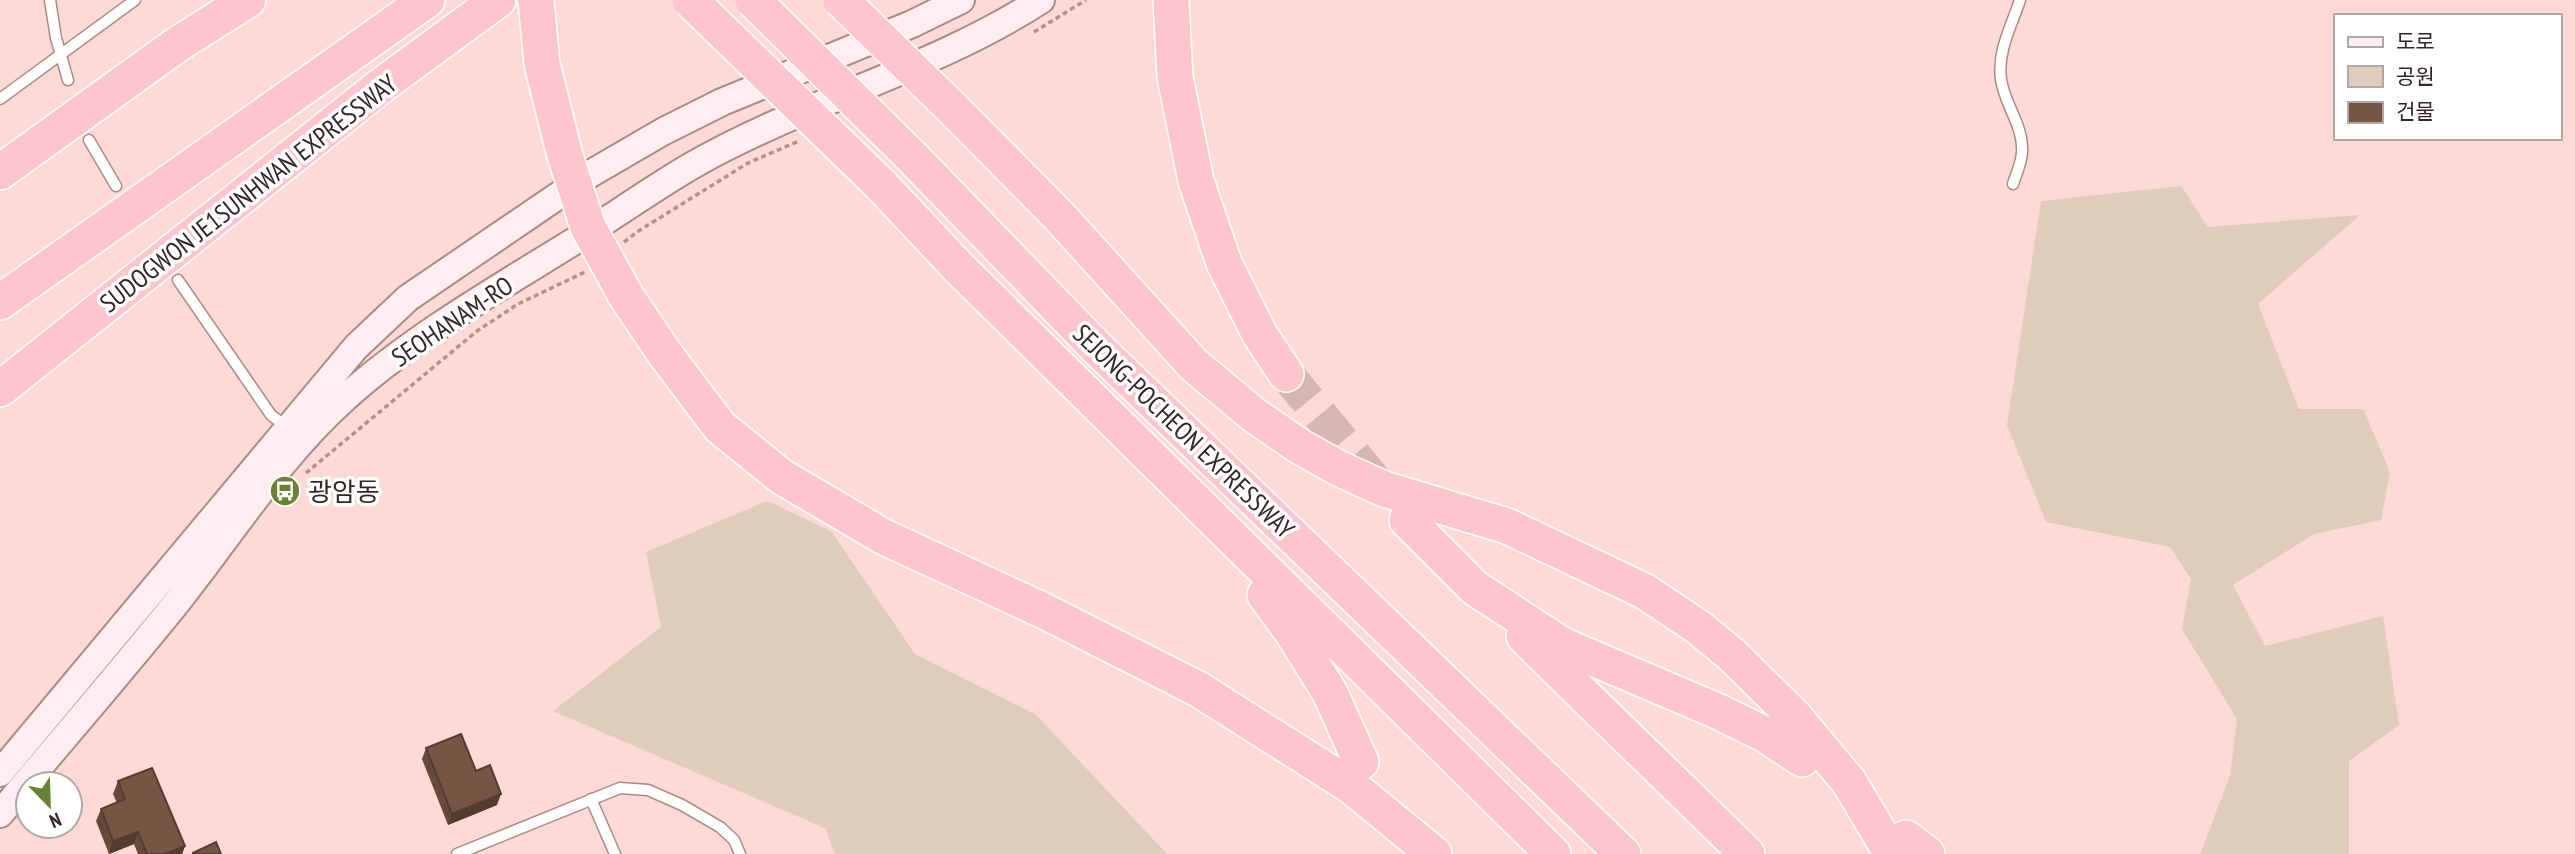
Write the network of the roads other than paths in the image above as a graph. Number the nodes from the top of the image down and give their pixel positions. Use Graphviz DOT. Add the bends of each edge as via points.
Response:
graph roads {
  1 [pos="50,0"];
  2 [pos="135,0"];
  3 [pos="248,0"];
  4 [pos="427,0"];
  5 [pos="498,0"];
  6 [pos="536,0"];
  7 [pos="690,0"];
  8 [pos="752,0"];
  9 [pos="841,0"];
  10 [pos="961,0"];
  11 [pos="1041,0"];
  12 [pos="1171,0"];
  13 [pos="2020,0"];
  14 [pos="61,55"];
  15 [pos="68,80"];
  16 [pos="0,100"];
  17 [pos="89,140"];
  18 [pos="0,172"];
  19 [pos="2013,184"];
  20 [pos="116,186"];
  21 [pos="178,280"];
  22 [pos="0,302"];
  23 [pos="1286,374"];
  24 [pos="0,389"];
  25 [pos="296,434"];
  26 [pos="1195,503"];
  27 [pos="1407,520"];
  28 [pos="1475,588"];
  29 [pos="1802,759"];
  30 [pos="1361,762"];
  31 [pos="0,773"];
  32 [pos="591,799"];
  33 [pos="0,814"];
  34 [pos="1908,849"];
  35 [pos="457,854"];
  36 [pos="615,854"];
  37 [pos="740,854"];
  38 [pos="1434,854"];
  39 [pos="1553,854"];
  40 [pos="1623,854"];
  41 [pos="1747,854"];
  1 -- 14 [label="lane"];
  2 -- 14 [label="lane"];
  3 -- 18 [label="highway" via="178,44"];
  4 -- 22 [label="highway, SUDOGWON JE1SUNHWAN EXPRESSWAY"];
  5 -- 24 [label="highway, SUDOGWON JE1SUNHWAN EXPRESSWAY" via="382,85"];
  6 -- 38 [label="highway, bridge" via="542,64 588,227 626,296 720,428 782,477 884,537 1042,610 1198,690 1350,786"];
  7 -- 26 [label="highway, SEJONG-POCHEON EXPRESSWAY, bridge" via="880,184"];
  8 -- 40 [label="highway, SEJONG-POCHEON EXPRESSWAY, bridge" via="1097,348"];
  9 -- 34 [label="highway, bridge" via="1059,216 1194,365 1254,415 1299,446 1384,489 1507,526 1644,591 1732,655 1794,716"];
  10 -- 25 [label="main road, SEOHANAM-RO" via="722,102 590,174 408,298 356,347"];
  11 -- 25 [label="main road, SEOHANAM-RO" via="937,55 761,130 693,165 475,302"];
  12 -- 23 [label="highway" via="1175,76 1196,181 1224,263 1259,333"];
  13 -- 19 [label="lane" via="2000,64 2004,94 2021,139"];
  14 -- 15 [label="lane"];
  14 -- 16 [label="lane"];
  17 -- 20 [label="lane"];
  21 -- 25 [label="lane" via="271,415"];
  25 -- 31 [label="main road, SEOHANAM-RO"];
  25 -- 33 [label="main road, SEOHANAM-RO" via="177,602"];
  26 -- 30 [label="highway" via="1292,632 1330,693"];
  26 -- 39 [label="highway, SEJONG-POCHEON EXPRESSWAY"];
  27 -- 28 [label="highway"];
  28 -- 29 [label="highway" via="1562,645 1717,711"];
  28 -- 41 [label="highway"];
  32 -- 35 [label="lane"];
  32 -- 36 [label="lane"];
  32 -- 37 [label="lane" via="620,788 648,790 720,827"];
}
